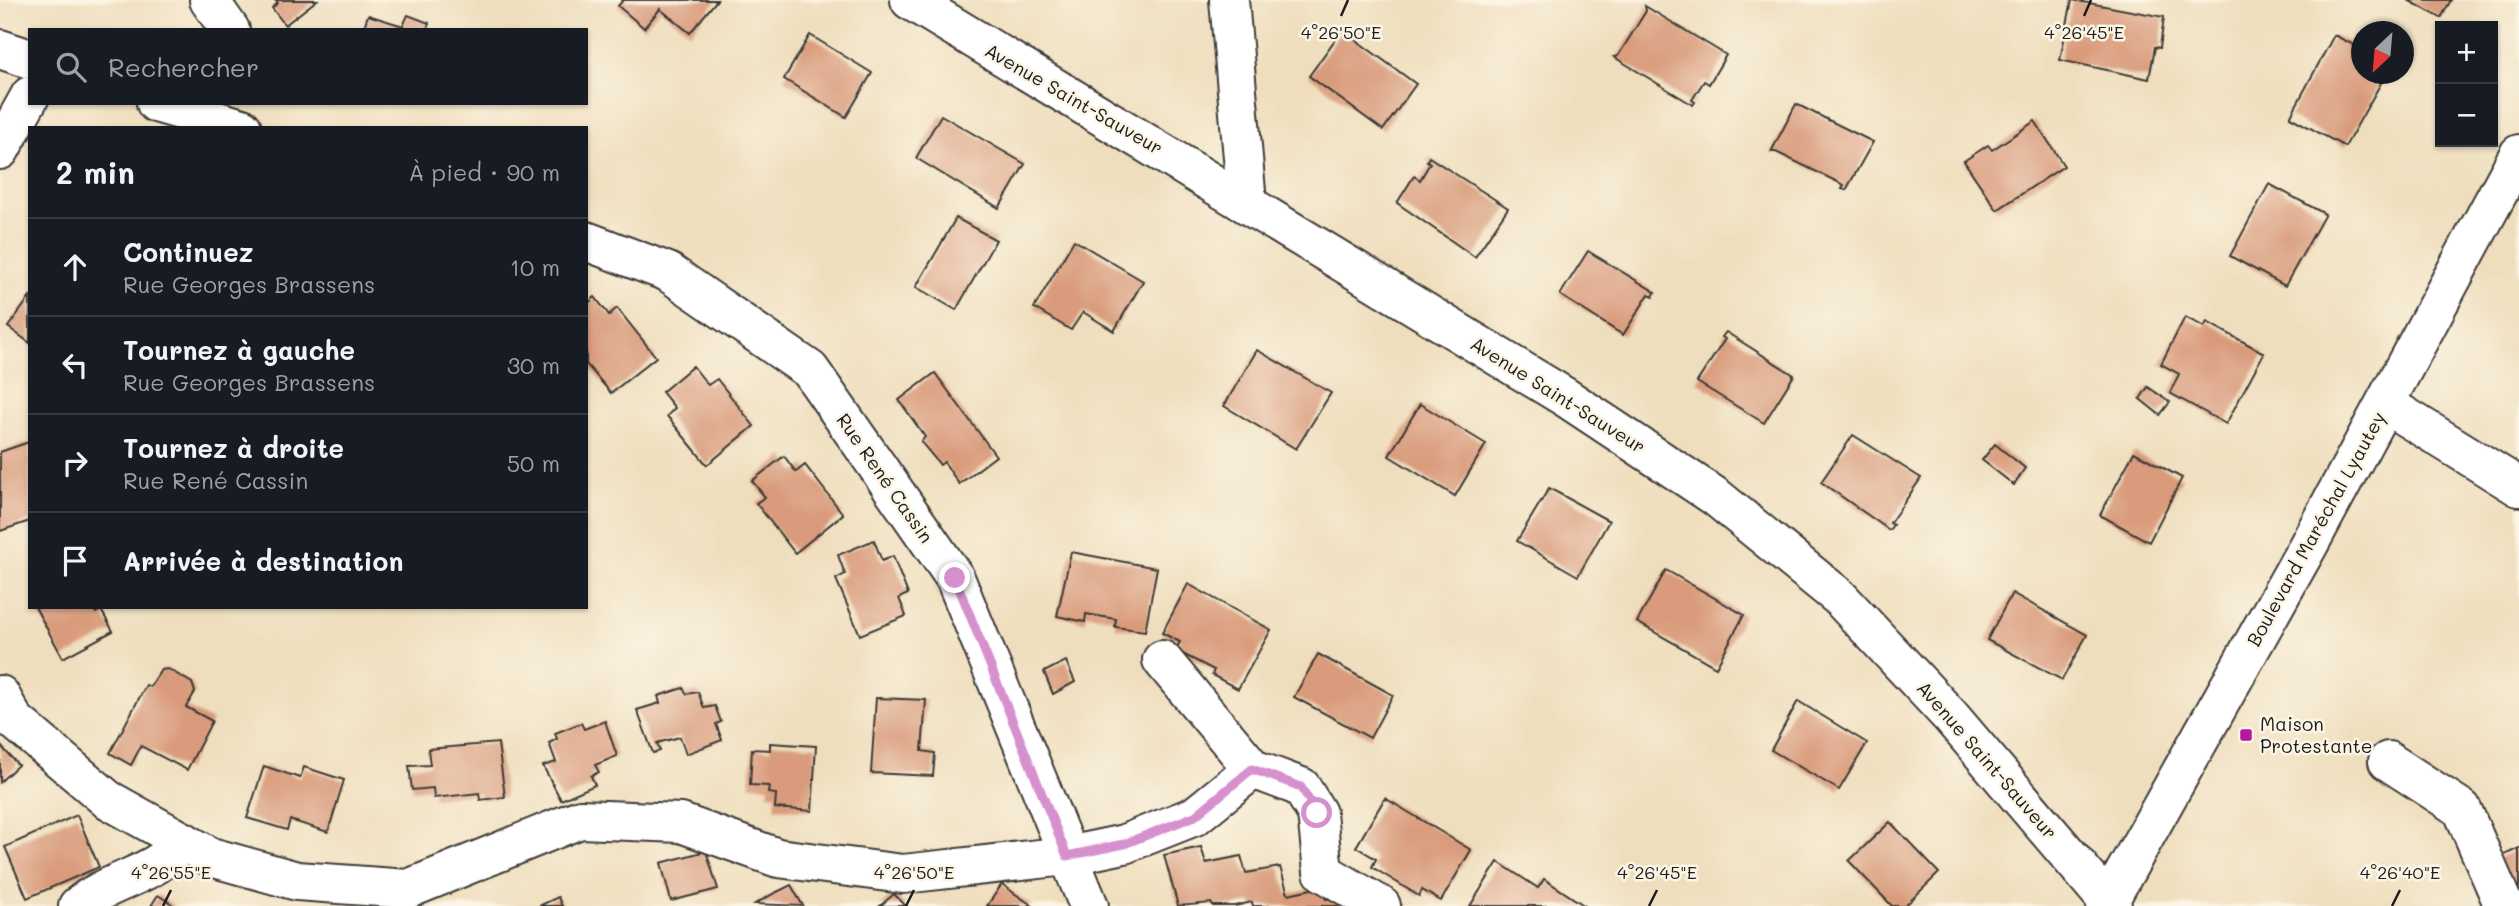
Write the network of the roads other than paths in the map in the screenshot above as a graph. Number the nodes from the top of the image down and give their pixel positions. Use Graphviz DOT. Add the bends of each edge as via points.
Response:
graph roads {
  1 [pos="209,0"];
  2 [pos="910,0"];
  3 [pos="1229,0"];
  4 [pos="229,28"];
  5 [pos="0,49"];
  6 [pos="28,58"];
  7 [pos="28,100"];
  8 [pos="163,105"];
  9 [pos="247,105"];
  10 [pos="237,126"];
  11 [pos="244,126"];
  12 [pos="0,150"];
  13 [pos="2519,155"];
  14 [pos="1247,203"];
  15 [pos="588,242"];
  16 [pos="2385,404"];
  17 [pos="2519,487"];
  18 [pos="1163,660"];
  19 [pos="0,695"];
  20 [pos="2388,761"];
  21 [pos="1252,769"];
  22 [pos="183,841"];
  23 [pos="1067,856"];
  24 [pos="2109,905"];
  25 [pos="78,906"];
  26 [pos="1089,906"];
  27 [pos="1381,906"];
  28 [pos="2504,906"];
  1 -- 4 [label="street"];
  2 -- 14 [label="street, Avenue Saint-Sauveur"];
  3 -- 14 [label="street"];
  5 -- 6 [label="street"];
  7 -- 12 [label="street"];
  8 -- 10 [label="street"];
  9 -- 11 [label="street"];
  13 -- 16 [label="street, Boulevard Maréchal Lyautey"];
  14 -- 24 [label="street, Avenue Saint-Sauveur" via="1577,404 1716,497 1829,589 1951,716"];
  15 -- 23 [label="street, Rue René Cassin" via="668,272 810,370 955,578"];
  16 -- 17 [label="street"];
  16 -- 24 [label="street, Boulevard Maréchal Lyautey"];
  18 -- 21 [label="street"];
  19 -- 22 [label="street" via="14,720 107,799"];
  20 -- 28 [label="street" via="2462,809"];
  21 -- 23 [label="street" via="1195,816 1124,844"];
  21 -- 27 [label="street" via="1301,787 1317,813 1323,872"];
  22 -- 23 [label="street" via="211,857 297,881 408,889 580,819 681,822 778,858 903,874"];
  22 -- 25 [label="street" via="158,865"];
  23 -- 26 [label="street, Rue René Cassin"];
}
